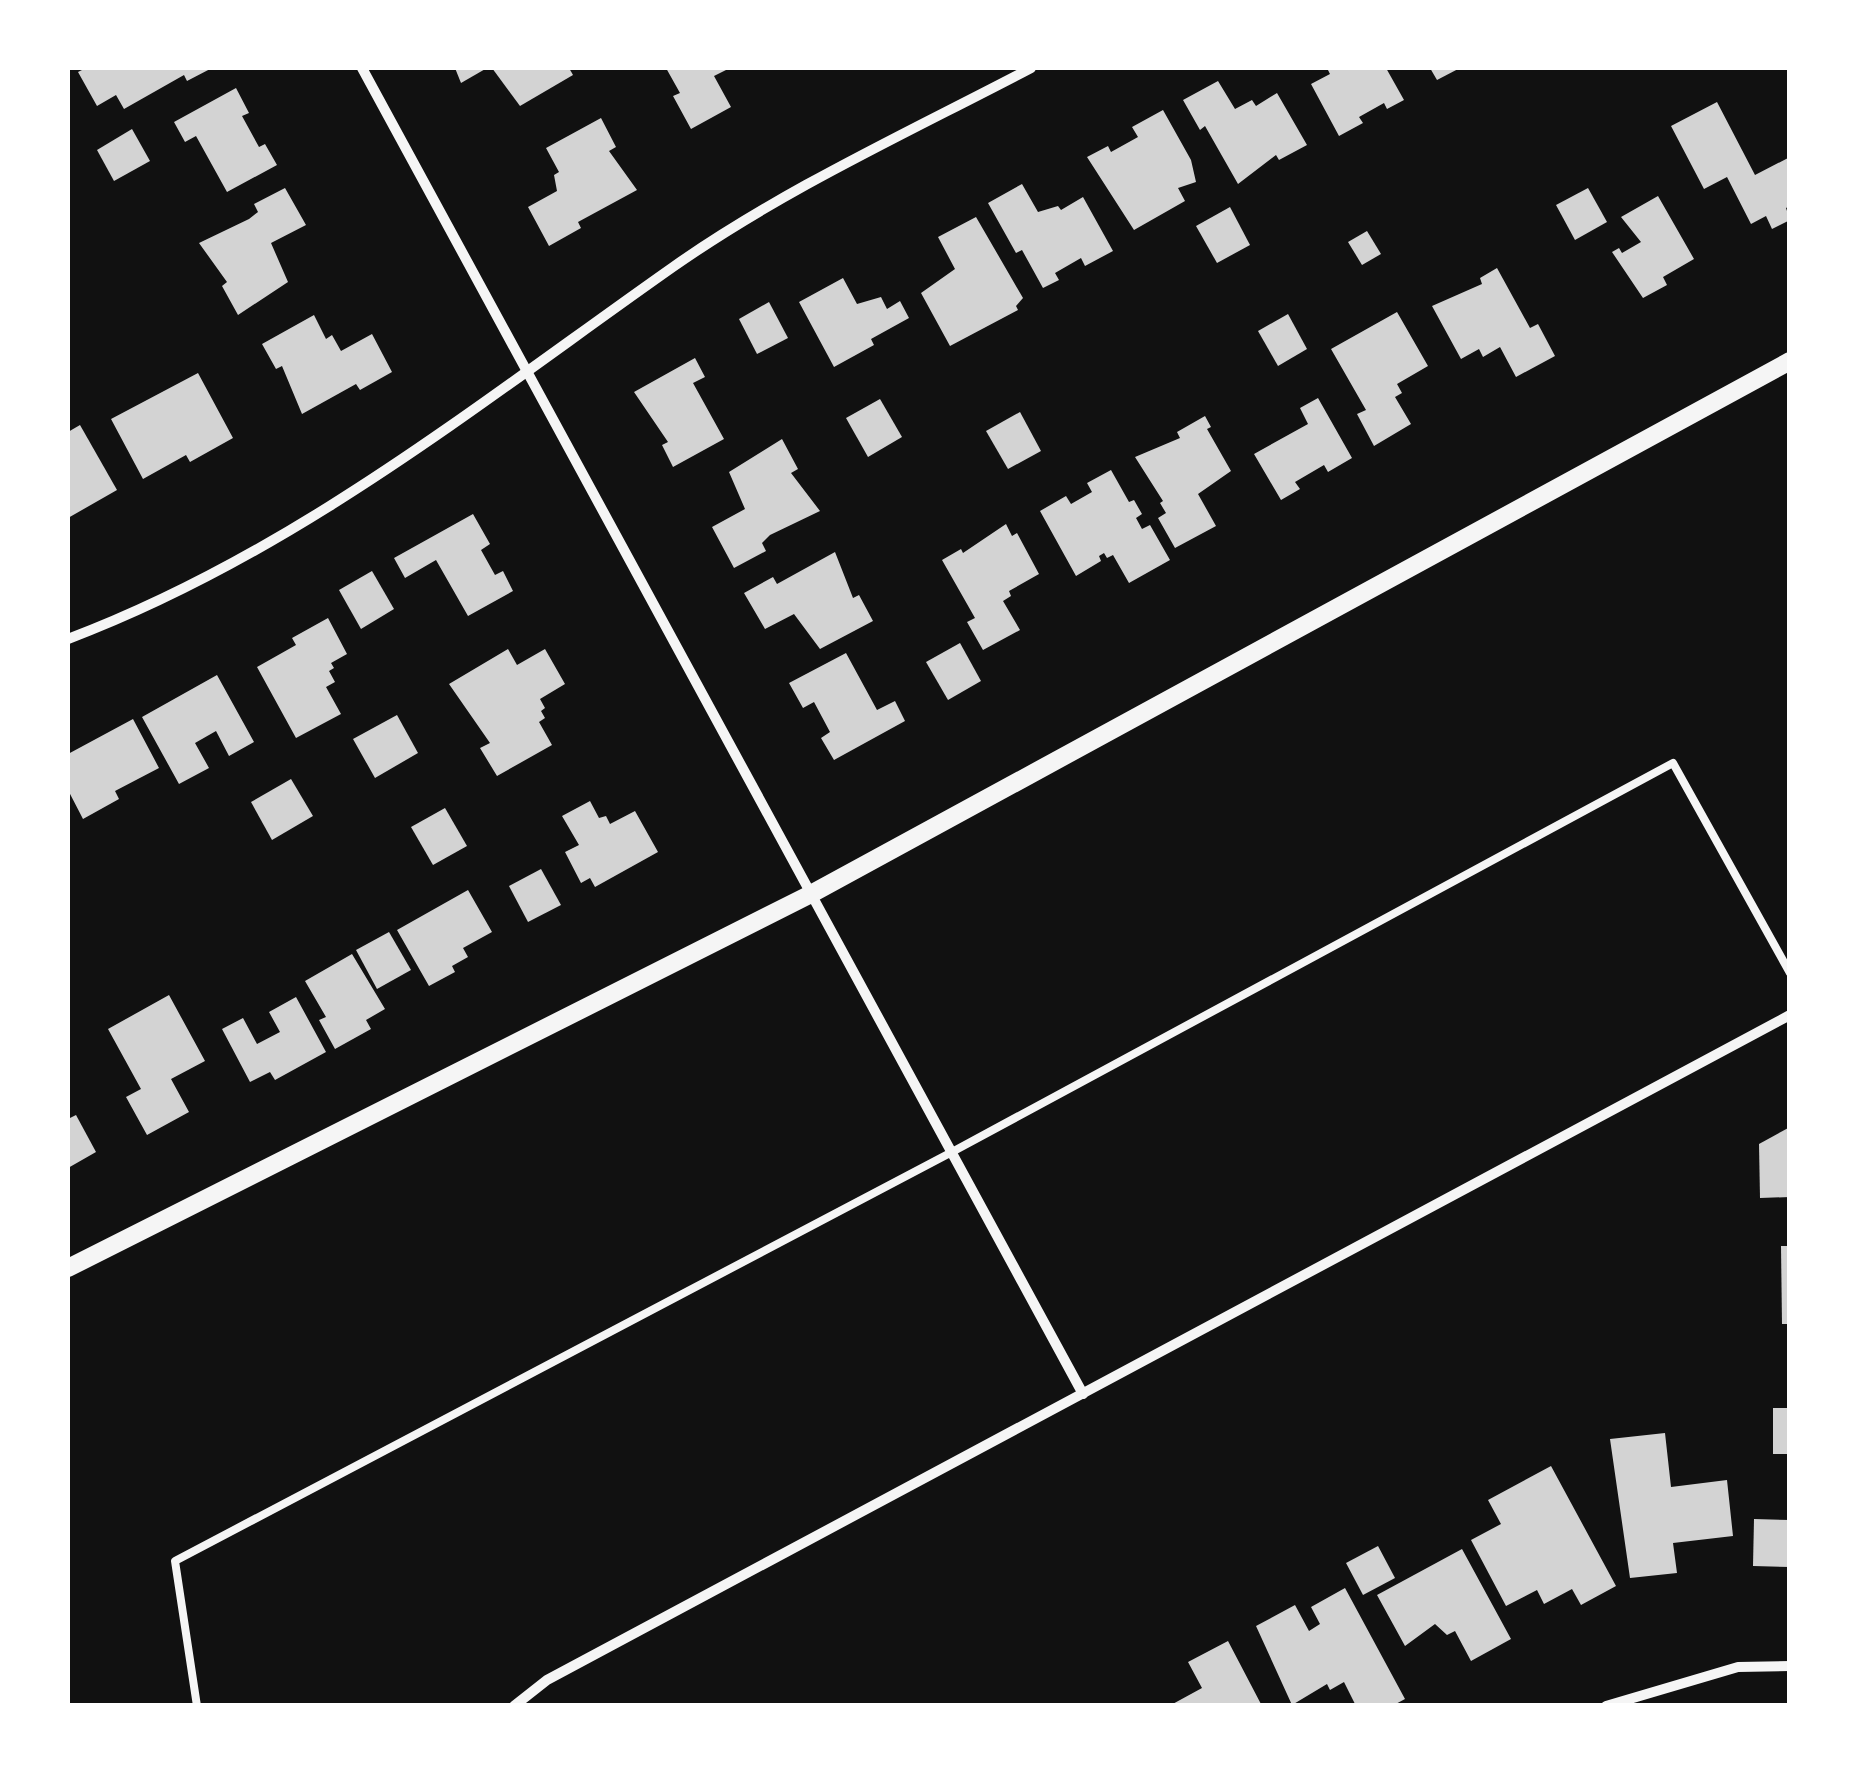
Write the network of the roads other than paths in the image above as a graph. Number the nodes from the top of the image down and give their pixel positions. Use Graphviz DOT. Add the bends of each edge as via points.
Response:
graph roads {
  1 [pos="362,68"];
  2 [pos="1030,68"];
  3 [pos="1790,361"];
  4 [pos="528,374"];
  5 [pos="68,639"];
  6 [pos="811,894"];
  7 [pos="1790,973"];
  8 [pos="1790,1015"];
  9 [pos="952,1152"];
  10 [pos="68,1268"];
  11 [pos="1083,1394"];
  12 [pos="1790,1666"];
  13 [pos="198,1706"];
  14 [pos="514,1706"];
  15 [pos="1606,1706"];
  1 -- 4 [label="street"];
  2 -- 4 [label="street" via="798,191 676,265"];
  3 -- 6 [label="street"];
  4 -- 5 [label="street" via="248,556"];
  4 -- 6 [label="street"];
  6 -- 9 [label="street"];
  6 -- 10 [label="street"];
  7 -- 9 [label="lane" via="1673,763"];
  8 -- 11 [label="street"];
  9 -- 11 [label="street"];
  9 -- 13 [label="lane" via="176,1561"];
  11 -- 14 [label="street" via="547,1680"];
  12 -- 15 [label="street" via="1738,1667"];
}
